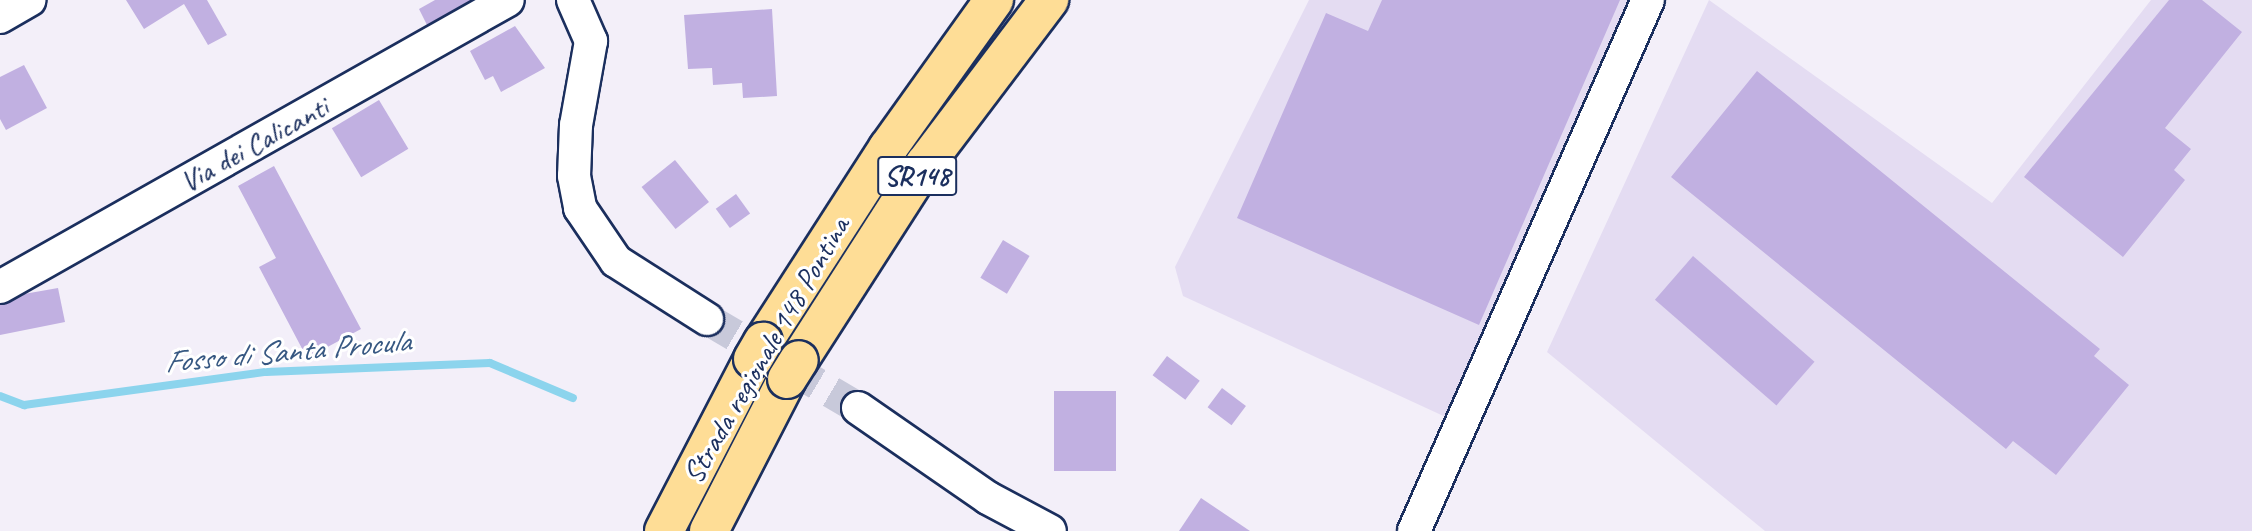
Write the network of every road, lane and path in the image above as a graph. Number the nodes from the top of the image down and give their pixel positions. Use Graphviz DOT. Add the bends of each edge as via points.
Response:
graph roads {
  1 [pos="30,0"];
  2 [pos="508,0"];
  3 [pos="573,0"];
  4 [pos="994,0"];
  5 [pos="1049,0"];
  6 [pos="1648,0"];
  7 [pos="0,17"];
  8 [pos="0,287"];
  9 [pos="707,319"];
  10 [pos="858,408"];
  11 [pos="664,531"];
  12 [pos="709,531"];
  13 [pos="1050,531"];
  14 [pos="1414,531"];
  1 -- 7 [label="street"];
  2 -- 8 [label="street, Via dei Calicanti"];
  3 -- 9 [label="street" via="591,41 576,125 574,176 580,208 616,261"];
  4 -- 11 [label="highway, Strada regionale 148 Pontina / SR148" via="888,148 758,350"];
  5 -- 12 [label="highway, Strada regionale 148 Pontina / SR148" via="925,164 793,370"];
  6 -- 14 [label="street"];
  10 -- 13 [label="street" via="988,498"];
}
